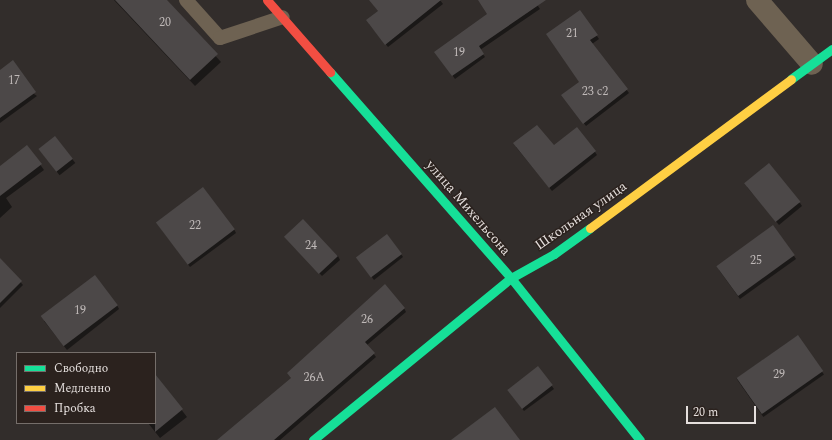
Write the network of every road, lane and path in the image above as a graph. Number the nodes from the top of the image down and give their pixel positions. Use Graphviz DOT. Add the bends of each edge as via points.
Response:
graph roads {
  1 [pos="186,0"];
  2 [pos="267,0"];
  3 [pos="757,0"];
  4 [pos="283,18"];
  5 [pos="832,49"];
  6 [pos="812,64"];
  7 [pos="511,278"];
  8 [pos="313,440"];
  9 [pos="640,440"];
  1 -- 4 [label="lane" via="220,38"];
  2 -- 4 [label="street, улица Михельсона"];
  3 -- 6 [label="street"];
  4 -- 7 [label="street, улица Михельсона"];
  5 -- 6 [label="street, Школьная улица"];
  6 -- 7 [label="street, Школьная улица" via="554,254"];
  7 -- 8 [label="street, Школьная улица"];
  7 -- 9 [label="street, улица Михельсона"];
}
